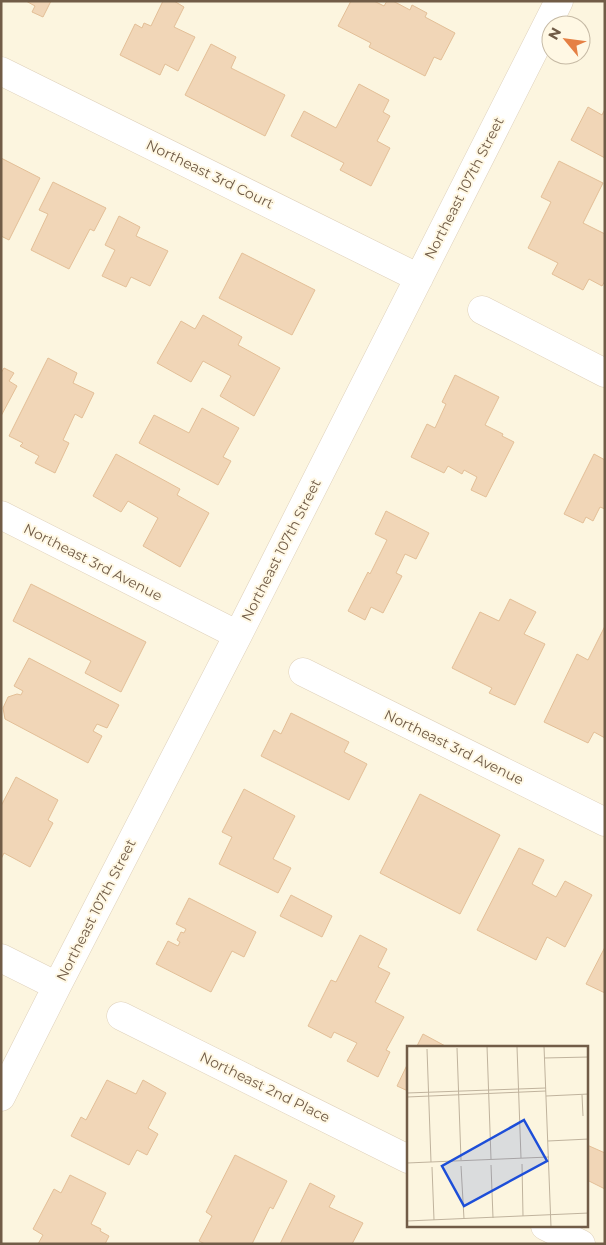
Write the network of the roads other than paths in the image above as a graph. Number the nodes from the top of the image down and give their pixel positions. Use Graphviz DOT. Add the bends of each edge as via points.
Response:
graph roads {
  1 [pos="559,1"];
  2 [pos="1,71"];
  3 [pos="419,278"];
  4 [pos="482,310"];
  5 [pos="605,373"];
  6 [pos="1,515"];
  7 [pos="238,635"];
  8 [pos="303,672"];
  9 [pos="605,822"];
  10 [pos="1,958"];
  11 [pos="57,986"];
  12 [pos="121,1016"];
  13 [pos="1,1097"];
  14 [pos="407,1159"];
  15 [pos="549,1228"];
  16 [pos="581,1244"];
  1 -- 3 [label="street, Northeast 107th Street"];
  2 -- 3 [label="street, Northeast 3rd Court"];
  3 -- 7 [label="street, Northeast 107th Street"];
  4 -- 5 [label="street"];
  6 -- 7 [label="street, Northeast 3rd Avenue"];
  7 -- 11 [label="street, Northeast 107th Street"];
  8 -- 9 [label="street, Northeast 3rd Avenue"];
  10 -- 11 [label="street"];
  11 -- 13 [label="street, Northeast 107th Street"];
  12 -- 14 [label="street, Northeast 2nd Place"];
  15 -- 16 [label="street"];
}
